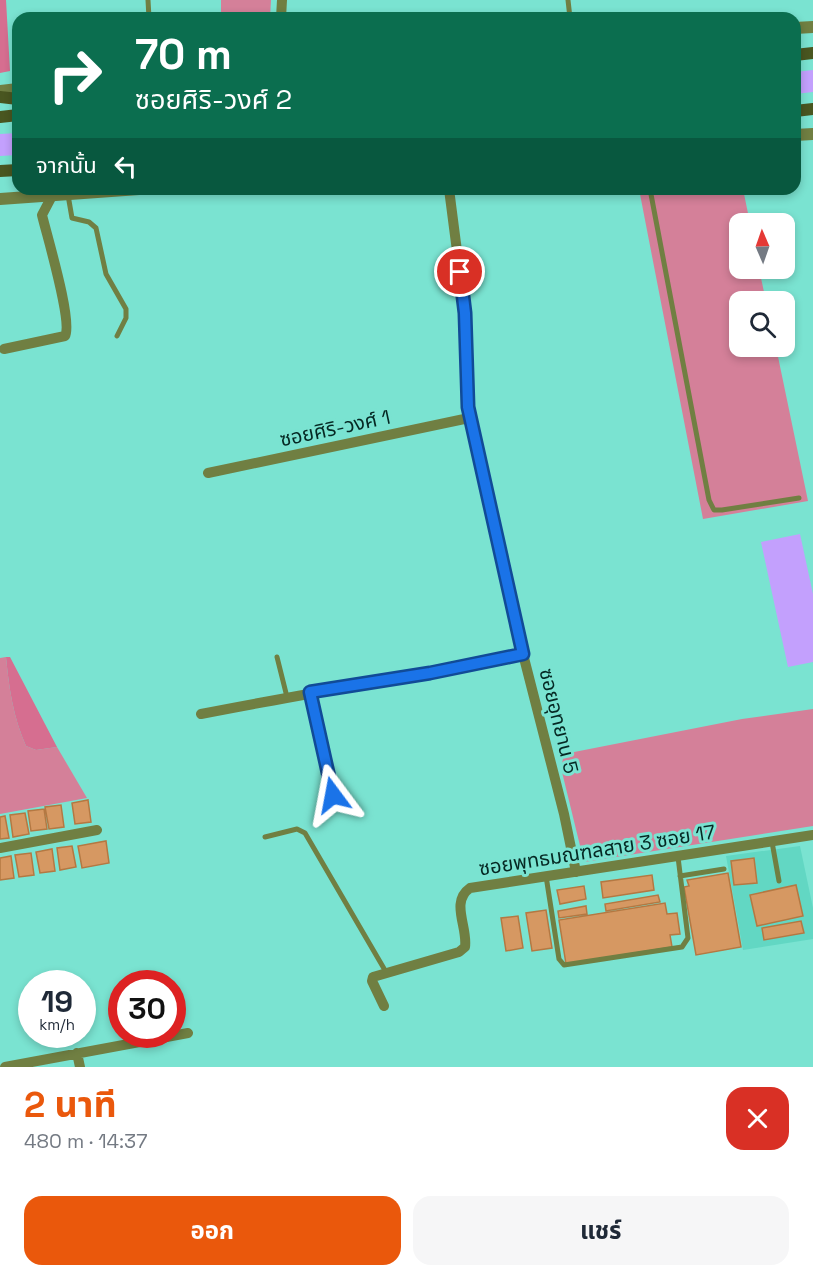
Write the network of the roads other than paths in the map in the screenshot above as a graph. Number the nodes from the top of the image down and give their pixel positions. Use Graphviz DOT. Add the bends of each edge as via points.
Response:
graph roads {
  1 [pos="68,195"];
  2 [pos="450,195"];
  3 [pos="651,195"];
  4 [pos="52,196"];
  5 [pos="0,200"];
  6 [pos="117,336"];
  7 [pos="4,349"];
  8 [pos="470,418"];
  9 [pos="208,473"];
  10 [pos="799,498"];
  11 [pos="523,654"];
  12 [pos="277,657"];
  13 [pos="310,692"];
  14 [pos="287,697"];
  15 [pos="201,714"];
  16 [pos="333,795"];
  17 [pos="97,831"];
  18 [pos="813,835"];
  19 [pos="265,837"];
  20 [pos="772,842"];
  21 [pos="0,848"];
  22 [pos="678,857"];
  23 [pos="724,869"];
  24 [pos="576,872"];
  25 [pos="546,876"];
  26 [pos="680,876"];
  27 [pos="779,881"];
  28 [pos="386,972"];
  29 [pos="384,1006"];
  30 [pos="188,1033"];
  31 [pos="77,1053"];
  32 [pos="5,1067"];
  33 [pos="80,1067"];
  1 -- 4 [label="street"];
  1 -- 6 [label="lane" via="72,218 96,228 106,274 126,309"];
  2 -- 8 [label="street, ซอยอุทยาน 5" via="465,313"];
  3 -- 10 [label="lane" via="709,500 714,510 722,510"];
  4 -- 5 [label="street"];
  4 -- 7 [label="street" via="42,215 66,312 67,332 65,336"];
  8 -- 9 [label="street, ซอยศิริ-วงศ์ 1"];
  8 -- 11 [label="street, ซอยอุทยาน 5"];
  11 -- 13 [label="street"];
  11 -- 24 [label="street, ซอยอุทยาน 5"];
  12 -- 14 [label="lane"];
  13 -- 14 [label="street"];
  13 -- 16 [label="street"];
  14 -- 15 [label="street"];
  17 -- 21 [label="street"];
  18 -- 20 [label="street, ซอยพุทธมณฑลสาย 3 ซอย 17"];
  19 -- 28 [label="lane" via="297,829 305,833"];
  20 -- 22 [label="street, ซอยพุทธมณฑลสาย 3 ซอย 17"];
  20 -- 27 [label="lane"];
  22 -- 24 [label="street, ซอยพุทธมณฑลสาย 3 ซอย 17"];
  22 -- 26 [label="lane"];
  23 -- 26 [label="lane"];
  24 -- 25 [label="street, ซอยพุทธมณฑลสาย 3 ซอย 17"];
  25 -- 26 [label="lane" via="559,959 564,964 682,947 688,939"];
  25 -- 28 [label="street, ซอยพุทธมณฑลสาย 3 ซอย 17" via="470,888 461,898 460,907 465,947"];
  28 -- 29 [label="street" via="372,981"];
  30 -- 31 [label="street"];
  31 -- 32 [label="street"];
  31 -- 33 [label="street"];
}
